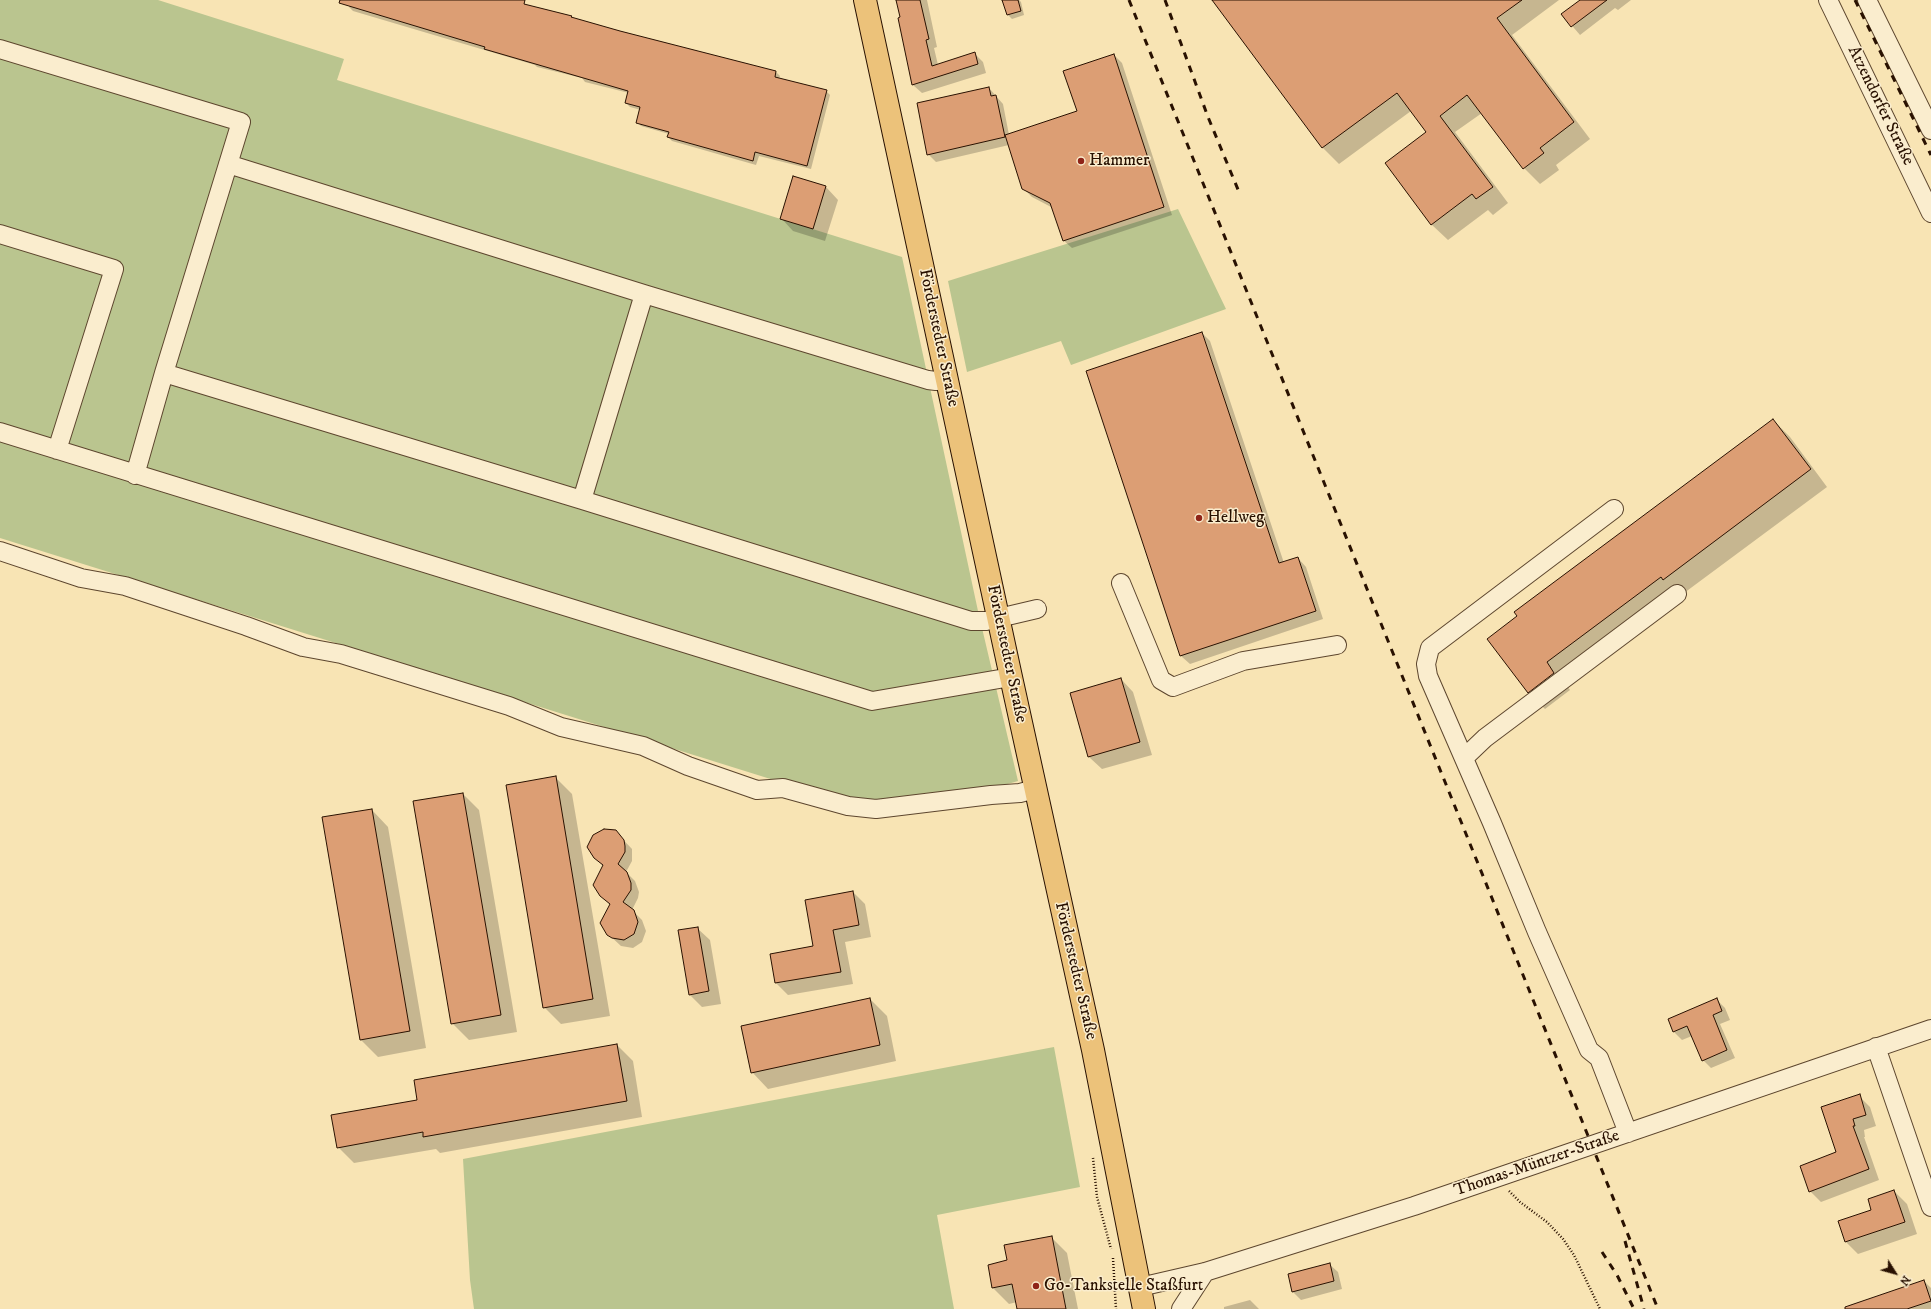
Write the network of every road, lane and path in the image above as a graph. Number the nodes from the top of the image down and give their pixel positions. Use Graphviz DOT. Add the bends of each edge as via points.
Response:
graph roads {
  1 [pos="865,0"];
  2 [pos="1828,0"];
  3 [pos="1867,0"];
  4 [pos="0,49"];
  5 [pos="1931,130"];
  6 [pos="228,164"];
  7 [pos="1931,213"];
  8 [pos="0,234"];
  9 [pos="644,294"];
  10 [pos="164,374"];
  11 [pos="947,378"];
  12 [pos="0,432"];
  13 [pos="57,450"];
  14 [pos="135,475"];
  15 [pos="582,500"];
  16 [pos="1614,509"];
  17 [pos="0,551"];
  18 [pos="1121,583"];
  19 [pos="1678,594"];
  20 [pos="1037,609"];
  21 [pos="998,619"];
  22 [pos="1337,645"];
  23 [pos="1011,677"];
  24 [pos="1464,758"];
  25 [pos="1036,790"];
  26 [pos="1931,1029"];
  27 [pos="1876,1048"];
  28 [pos="1628,1133"];
  29 [pos="1093,1156"];
  30 [pos="1504,1175"];
  31 [pos="1931,1207"];
  32 [pos="1205,1272"];
  33 [pos="1140,1287"];
  34 [pos="1116,1309"];
  35 [pos="1144,1309"];
  36 [pos="1181,1309"];
  37 [pos="1600,1309"];
  1 -- 11 [label="main road, Förderstedter Straße"];
  2 -- 7 [label="street, Atzendorfer Straße"];
  3 -- 5 [label="street"];
  4 -- 6 [label="street" via="241,122"];
  6 -- 9 [label="street"];
  6 -- 10 [label="street"];
  8 -- 13 [label="street" via="114,269"];
  9 -- 11 [label="street" via="928,380"];
  9 -- 15 [label="street"];
  10 -- 14 [label="street"];
  10 -- 15 [label="street"];
  11 -- 21 [label="main road, Förderstedter Straße"];
  12 -- 13 [label="street"];
  13 -- 14 [label="street"];
  14 -- 23 [label="street" via="872,701"];
  15 -- 21 [label="street" via="971,621"];
  16 -- 24 [label="street" via="1430,648 1426,664 1428,676"];
  17 -- 25 [label="street" via="81,578 125,586 304,647 341,654 509,706 562,727 643,746 688,766 757,790 783,788 848,806 876,809"];
  18 -- 22 [label="street" via="1161,680 1173,688 1243,661"];
  19 -- 24 [label="street" via="1486,738"];
  20 -- 21 [label="street"];
  21 -- 23 [label="main road, Förderstedter Straße"];
  23 -- 25 [label="main road, Förderstedter Straße"];
  24 -- 28 [label="street" via="1589,1050 1599,1058"];
  25 -- 33 [label="main road, Förderstedter Straße" via="1101,1087"];
  26 -- 27 [label="street, Thomas-Müntzer-Straße"];
  27 -- 28 [label="street, Thomas-Müntzer-Straße"];
  27 -- 31 [label="street"];
  28 -- 30 [label="street, Thomas-Müntzer-Straße"];
  29 -- 34 [label="path" via="1097,1197 1113,1254"];
  30 -- 32 [label="street, Thomas-Müntzer-Straße"];
  30 -- 37 [label="path" via="1509,1191 1547,1222 1563,1239 1574,1255"];
  32 -- 33 [label="street, Thomas-Müntzer-Straße"];
  32 -- 36 [label="street"];
  33 -- 35 [label="main road, Förderstedter Straße"];
}
